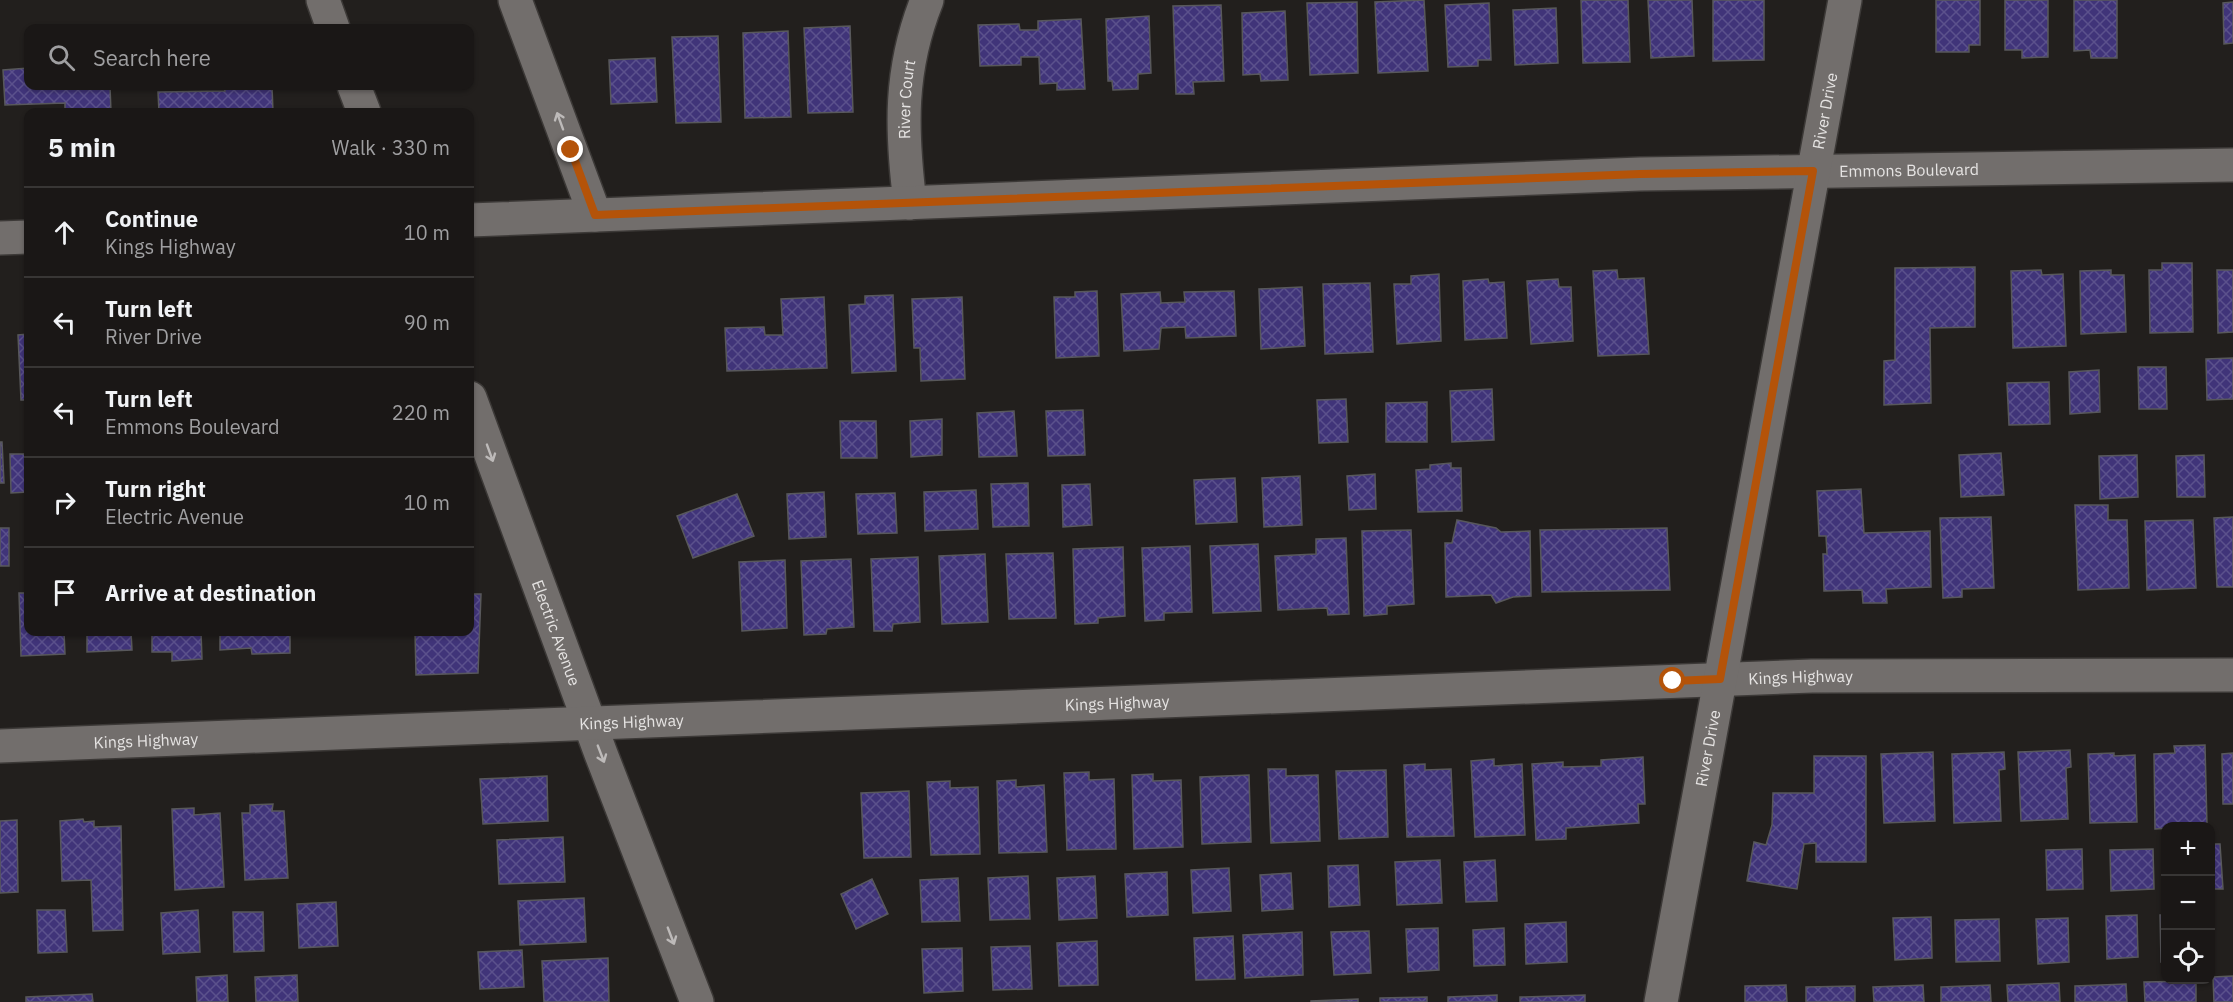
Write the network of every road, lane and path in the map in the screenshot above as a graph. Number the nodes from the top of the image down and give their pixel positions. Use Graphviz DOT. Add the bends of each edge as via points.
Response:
graph roads {
  1 [pos="323,0"];
  2 [pos="515,0"];
  3 [pos="927,0"];
  4 [pos="1845,0"];
  5 [pos="332,24"];
  6 [pos="356,90"];
  7 [pos="362,108"];
  8 [pos="2233,165"];
  9 [pos="1813,171"];
  10 [pos="910,203"];
  11 [pos="595,215"];
  12 [pos="474,220"];
  13 [pos="24,237"];
  14 [pos="0,238"];
  15 [pos="474,409"];
  16 [pos="2233,675"];
  17 [pos="1720,679"];
  18 [pos="589,722"];
  19 [pos="0,746"];
  20 [pos="697,1002"];
  21 [pos="1661,1002"];
  1 -- 5 [label="street"];
  11 -- 2 [label="street, one-way"];
  3 -- 10 [label="street, River Court" via="905,80 902,141"];
  4 -- 9 [label="street, River Drive"];
  6 -- 7 [label="street"];
  8 -- 9 [label="street, Emmons Boulevard"];
  9 -- 10 [label="street, Emmons Boulevard" via="1640,174"];
  9 -- 17 [label="street, River Drive"];
  10 -- 11 [label="street, Emmons Boulevard"];
  11 -- 12 [label="street, Emmons Boulevard"];
  13 -- 14 [label="street"];
  15 -- 18 [label="street, Electric Avenue, one-way"];
  16 -- 17 [label="street, Kings Highway"];
  17 -- 18 [label="street, Kings Highway"];
  17 -- 21 [label="street, River Drive"];
  18 -- 19 [label="street, Kings Highway"];
  18 -- 20 [label="street, Electric Avenue, one-way"];
}
